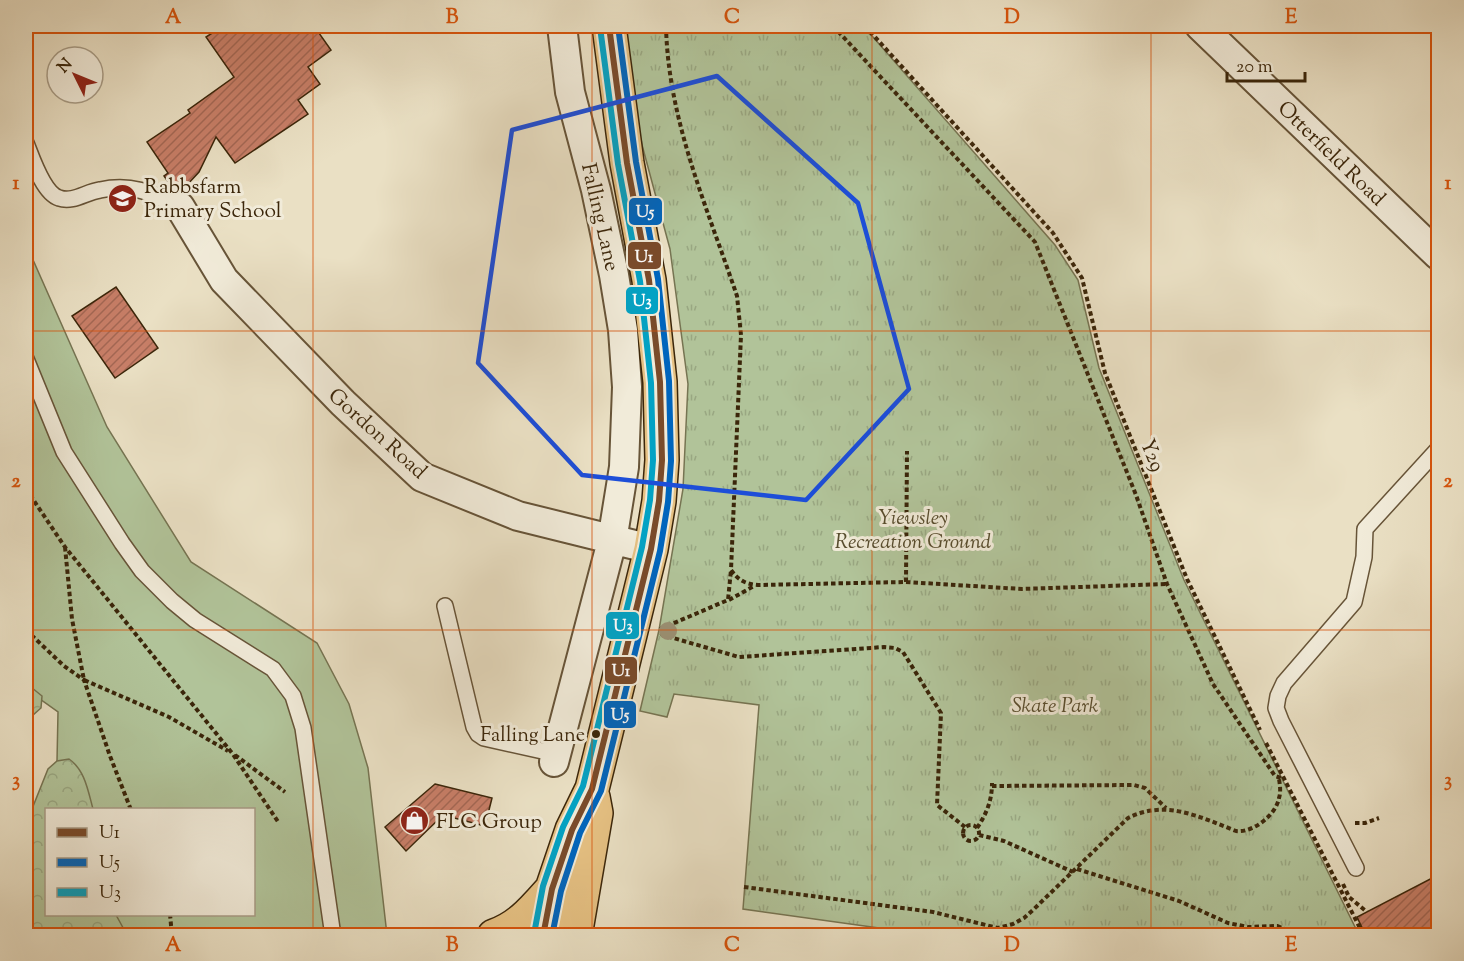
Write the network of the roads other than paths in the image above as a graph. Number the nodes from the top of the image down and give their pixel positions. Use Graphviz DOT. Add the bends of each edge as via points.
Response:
graph roads {
  1 [pos="562,26"];
  2 [pos="609,26"];
  3 [pos="1200,26"];
  4 [pos="26,143"];
  5 [pos="180,207"];
  6 [pos="1438,255"];
  7 [pos="26,359"];
  8 [pos="1438,449"];
  9 [pos="612,541"];
  10 [pos="651,549"];
  11 [pos="445,606"];
  12 [pos="555,758"];
  13 [pos="592,789"];
  14 [pos="1356,868"];
  15 [pos="552,889"];
  16 [pos="333,936"];
  17 [pos="494,936"];
  18 [pos="543,936"];
  19 [pos="575,936"];
  1 -- 9 [label="street, Falling Lane" via="570,92 596,190 623,330 627,387 624,467"];
  2 -- 10 [label="main road, Falling Lane" via="627,163 649,280 660,382 662,460"];
  3 -- 6 [label="street, Otterfield Road"];
  4 -- 5 [label="lane" via="45,186 58,198 71,199 124,187 149,192"];
  5 -- 9 [label="street, Gordon Road" via="224,280 343,403 422,477 518,516"];
  7 -- 16 [label="lane" via="64,452 142,571 195,620 273,669 293,696 303,728"];
  8 -- 14 [label="lane" via="1365,529 1364,557 1354,602 1284,683 1278,696 1276,708 1287,735"];
  9 -- 10 [label="street, Gordon Road"];
  9 -- 12 [label="street, Falling Lane"];
  10 -- 13 [label="main road, Falling Lane" via="646,627"];
  11 -- 12 [label="lane" via="478,734"];
  13 -- 15 [label="main road, Falling Lane" via="572,830"];
  13 -- 19 [label="main road, Falling Lane" via="596,813"];
  15 -- 17 [label="main road" via="526,918"];
  15 -- 18 [label="main road, Falling Lane"];
}
